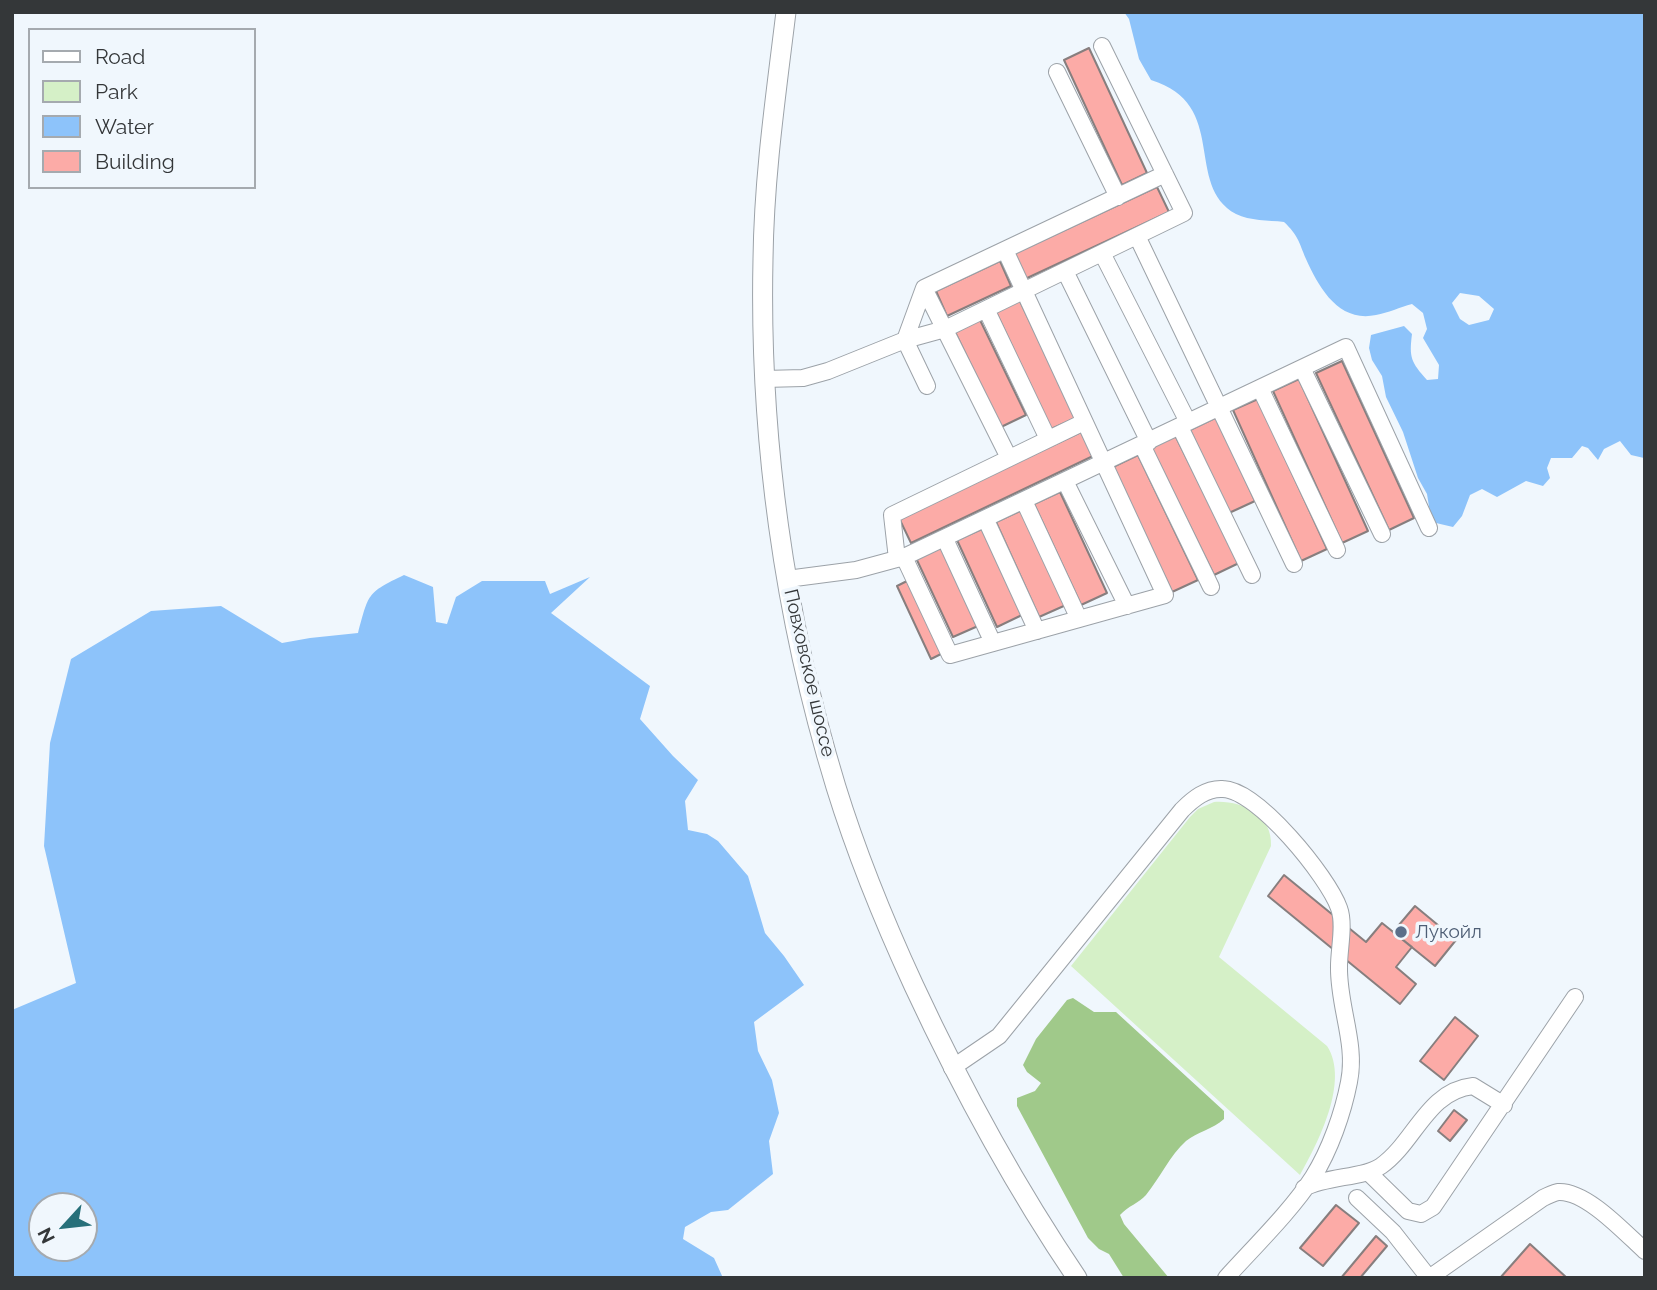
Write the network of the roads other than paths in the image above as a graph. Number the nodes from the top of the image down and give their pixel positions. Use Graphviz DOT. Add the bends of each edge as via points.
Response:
graph roads {
  1 [pos="786,12"];
  2 [pos="1102,46"];
  3 [pos="1057,72"];
  4 [pos="1165,174"];
  5 [pos="1118,197"];
  6 [pos="1137,236"];
  7 [pos="1005,250"];
  8 [pos="1102,253"];
  9 [pos="1065,271"];
  10 [pos="924,288"];
  11 [pos="1024,291"];
  12 [pos="986,309"];
  13 [pos="945,329"];
  14 [pos="905,340"];
  15 [pos="1302,368"];
  16 [pos="764,379"];
  17 [pos="927,386"];
  18 [pos="1259,388"];
  19 [pos="1220,408"];
  20 [pos="1084,422"];
  21 [pos="1184,425"];
  22 [pos="1048,439"];
  23 [pos="1145,443"];
  24 [pos="1009,458"];
  25 [pos="1104,463"];
  26 [pos="1065,481"];
  27 [pos="1024,501"];
  28 [pos="985,520"];
  29 [pos="1429,528"];
  30 [pos="1382,534"];
  31 [pos="945,539"];
  32 [pos="1337,550"];
  33 [pos="901,558"];
  34 [pos="1294,564"];
  35 [pos="1252,575"];
  36 [pos="787,579"];
  37 [pos="1211,587"];
  38 [pos="1127,606"];
  39 [pos="1080,619"];
  40 [pos="1037,631"];
  41 [pos="993,643"];
  42 [pos="1575,997"];
  43 [pos="952,1068"];
  44 [pos="1504,1105"];
  45 [pos="1368,1172"];
  46 [pos="1309,1182"];
  47 [pos="1357,1198"];
  48 [pos="1645,1251"];
  49 [pos="1077,1278"];
  50 [pos="1226,1278"];
  1 -- 16 [label="main road, Повховское шоссе" via="765,197"];
  2 -- 4 [label="lane"];
  3 -- 5 [label="lane"];
  4 -- 5 [label="lane"];
  4 -- 6 [label="lane" via="1184,213"];
  5 -- 7 [label="lane"];
  6 -- 8 [label="lane"];
  6 -- 19 [label="lane"];
  7 -- 10 [label="lane"];
  7 -- 11 [label="lane"];
  8 -- 9 [label="lane"];
  8 -- 21 [label="lane"];
  9 -- 11 [label="lane"];
  9 -- 23 [label="lane"];
  10 -- 13 [label="lane"];
  10 -- 14 [label="lane"];
  11 -- 12 [label="lane"];
  11 -- 20 [label="lane"];
  12 -- 13 [label="lane"];
  12 -- 22 [label="lane"];
  13 -- 14 [label="lane"];
  13 -- 24 [label="lane"];
  14 -- 16 [label="lane" via="803,378"];
  14 -- 17 [label="lane"];
  15 -- 18 [label="lane"];
  15 -- 29 [label="lane" via="1346,347"];
  15 -- 30 [label="lane"];
  16 -- 36 [label="main road, Повховское шоссе"];
  18 -- 19 [label="lane"];
  18 -- 32 [label="lane"];
  19 -- 21 [label="lane"];
  19 -- 34 [label="lane"];
  20 -- 22 [label="lane"];
  20 -- 25 [label="lane"];
  21 -- 23 [label="lane"];
  21 -- 35 [label="lane"];
  22 -- 24 [label="lane"];
  23 -- 25 [label="lane"];
  23 -- 37 [label="lane"];
  24 -- 33 [label="lane" via="892,515"];
  25 -- 26 [label="lane"];
  25 -- 38 [label="lane" via="1165,595"];
  26 -- 27 [label="lane"];
  26 -- 38 [label="lane"];
  27 -- 28 [label="lane"];
  27 -- 39 [label="lane"];
  28 -- 31 [label="lane"];
  28 -- 40 [label="lane"];
  31 -- 33 [label="lane"];
  31 -- 41 [label="lane"];
  33 -- 36 [label="lane" via="823,576"];
  33 -- 41 [label="lane" via="950,656"];
  36 -- 43 [label="main road, Повховское шоссе" via="811,700 851,834 888,930"];
  38 -- 39 [label="lane"];
  39 -- 40 [label="lane"];
  40 -- 41 [label="lane"];
  42 -- 44 [label="lane"];
  43 -- 46 [label="lane" via="999,1036 1182,810 1209,790 1224,788 1273,818 1341,912 1338,969 1350,1034 1350,1081"];
  43 -- 49 [label="main road, Повховское шоссе"];
  44 -- 45 [label="lane" via="1473,1086 1457,1089 1434,1105 1385,1163"];
  44 -- 45 [label="lane" via="1439,1201 1427,1211 1408,1211"];
  45 -- 46 [label="lane"];
  46 -- 50 [label="lane"];
  47 -- 48 [label="lane" via="1393,1232 1429,1278 1542,1198 1558,1192 1589,1203"];
}
